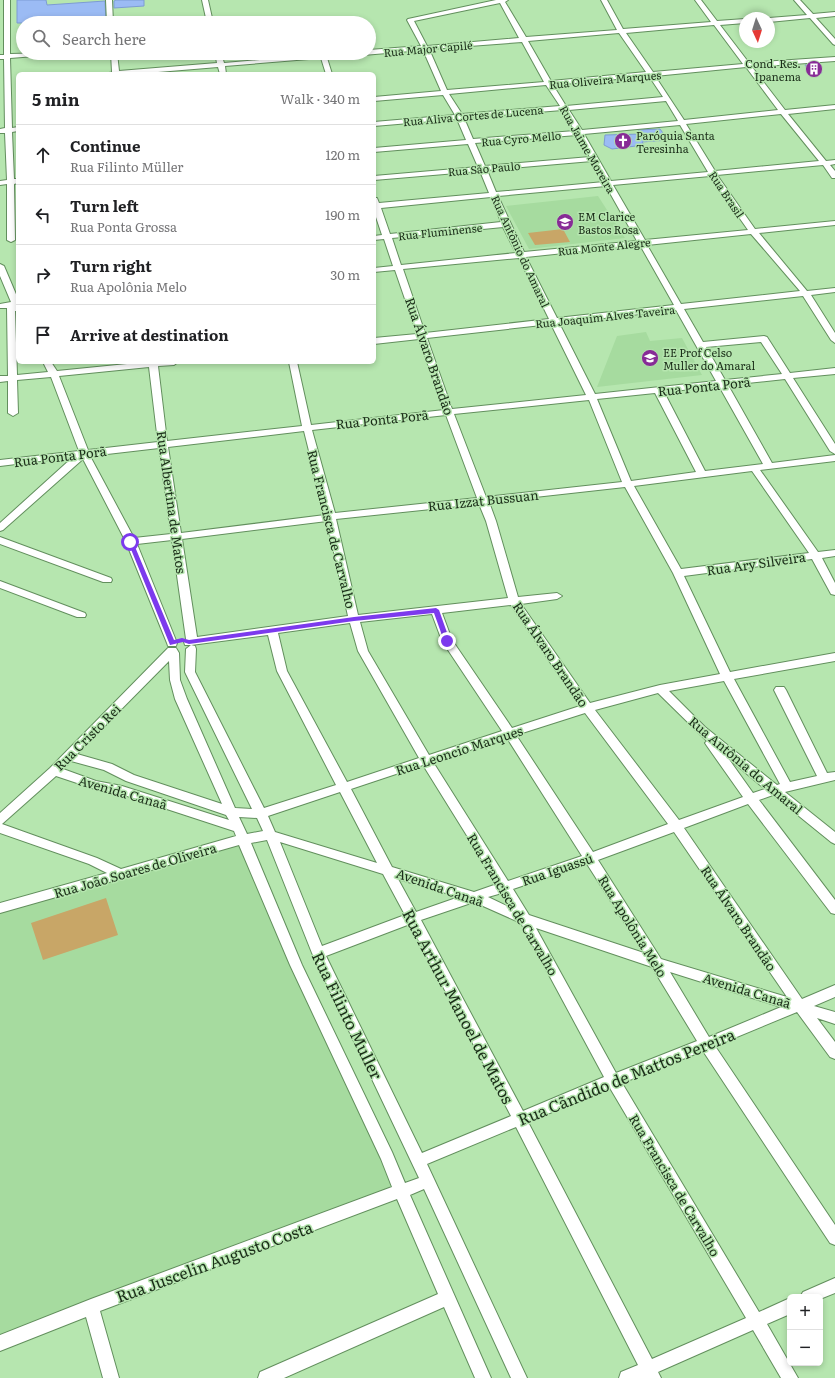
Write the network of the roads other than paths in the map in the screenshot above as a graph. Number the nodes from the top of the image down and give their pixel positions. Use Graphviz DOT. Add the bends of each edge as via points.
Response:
graph roads {
  1 [pos="7,0"];
  2 [pos="109,0"];
  3 [pos="205,0"];
  4 [pos="501,0"];
  5 [pos="505,0"];
  6 [pos="604,0"];
  7 [pos="698,0"];
  8 [pos="797,0"];
  9 [pos="835,14"];
  10 [pos="110,16"];
  11 [pos="209,16"];
  12 [pos="812,16"];
  13 [pos="775,19"];
  14 [pos="739,22"];
  15 [pos="716,24"];
  16 [pos="621,32"];
  17 [pos="524,40"];
  18 [pos="835,43"];
  19 [pos="425,48"];
  20 [pos="376,51"];
  21 [pos="16,55"];
  22 [pos="3,56"];
  23 [pos="835,59"];
  24 [pos="115,60"];
  25 [pos="220,60"];
  26 [pos="272,60"];
  27 [pos="325,60"];
  28 [pos="221,65"];
  29 [pos="749,66"];
  30 [pos="116,72"];
  31 [pos="139,72"];
  32 [pos="223,72"];
  33 [pos="328,72"];
  34 [pos="652,75"];
  35 [pos="16,82"];
  36 [pos="3,83"];
  37 [pos="549,84"];
  38 [pos="445,93"];
  39 [pos="376,99"];
  40 [pos="668,99"];
  41 [pos="564,107"];
  42 [pos="835,107"];
  43 [pos="783,112"];
  44 [pos="459,116"];
  45 [pos="682,122"];
  46 [pos="376,124"];
  47 [pos="16,129"];
  48 [pos="0,130"];
  49 [pos="9,130"];
  50 [pos="580,133"];
  51 [pos="470,143"];
  52 [pos="376,150"];
  53 [pos="593,158"];
  54 [pos="835,162"];
  55 [pos="825,163"];
  56 [pos="482,168"];
  57 [pos="712,174"];
  58 [pos="835,176"];
  59 [pos="376,178"];
  60 [pos="14,182"];
  61 [pos="0,183"];
  62 [pos="608,184"];
  63 [pos="494,195"];
  64 [pos="376,204"];
  65 [pos="376,206"];
  66 [pos="835,223"];
  67 [pos="506,224"];
  68 [pos="753,231"];
  69 [pos="388,236"];
  70 [pos="376,238"];
  71 [pos="15,240"];
  72 [pos="0,241"];
  73 [pos="642,242"];
  74 [pos="521,255"];
  75 [pos="0,266"];
  76 [pos="399,268"];
  77 [pos="376,270"];
  78 [pos="835,290"];
  79 [pos="806,294"];
  80 [pos="0,306"];
  81 [pos="16,306"];
  82 [pos="679,308"];
  83 [pos="553,321"];
  84 [pos="422,335"];
  85 [pos="376,340"];
  86 [pos="835,340"];
  87 [pos="701,345"];
  88 [pos="48,364"];
  89 [pos="144,364"];
  90 [pos="153,364"];
  91 [pos="293,364"];
  92 [pos="835,371"];
  93 [pos="54,374"];
  94 [pos="788,376"];
  95 [pos="13,378"];
  96 [pos="0,379"];
  97 [pos="724,384"];
  98 [pos="659,391"];
  99 [pos="592,397"];
  100 [pos="449,412"];
  101 [pos="13,414"];
  102 [pos="307,427"];
  103 [pos="163,443"];
  104 [pos="835,451"];
  105 [pos="84,453"];
  106 [pos="835,458"];
  107 [pos="0,462"];
  108 [pos="769,466"];
  109 [pos="754,468"];
  110 [pos="702,474"];
  111 [pos="628,484"];
  112 [pos="483,499"];
  113 [pos="331,516"];
  114 [pos="0,528"];
  115 [pos="177,536"];
  116 [pos="0,540"];
  117 [pos="130,542"];
  118 [pos="835,553"];
  119 [pos="815,555"];
  120 [pos="678,574"];
  121 [pos="107,580"];
  122 [pos="0,584"];
  123 [pos="835,592"];
  124 [pos="557,596"];
  125 [pos="514,601"];
  126 [pos="436,610"];
  127 [pos="81,615"];
  128 [pos="354,619"];
  129 [pos="272,630"];
  130 [pos="191,644"];
  131 [pos="173,649"];
  132 [pos="835,657"];
  133 [pos="728,677"];
  134 [pos="660,689"];
  135 [pos="780,690"];
  136 [pos="586,708"];
  137 [pos="701,730"];
  138 [pos="509,734"];
  139 [pos="68,756"];
  140 [pos="426,760"];
  141 [pos="54,771"];
  142 [pos="829,777"];
  143 [pos="344,787"];
  144 [pos="787,787"];
  145 [pos="774,790"];
  146 [pos="751,799"];
  147 [pos="231,812"];
  148 [pos="260,814"];
  149 [pos="0,820"];
  150 [pos="676,826"];
  151 [pos="0,828"];
  152 [pos="241,834"];
  153 [pos="271,835"];
  154 [pos="835,839"];
  155 [pos="590,858"];
  156 [pos="387,869"];
  157 [pos="119,873"];
  158 [pos="504,888"];
  159 [pos="474,897"];
  160 [pos="0,908"];
  161 [pos="835,909"];
  162 [pos="412,918"];
  163 [pos="526,919"];
  164 [pos="318,953"];
  165 [pos="657,963"];
  166 [pos="835,991"];
  167 [pos="800,1006"];
  168 [pos="835,1018"];
  169 [pos="706,1044"];
  170 [pos="835,1053"];
  171 [pos="613,1080"];
  172 [pos="519,1118"];
  173 [pos="418,1160"];
  174 [pos="428,1181"];
  175 [pos="402,1192"];
  176 [pos="835,1238"];
  177 [pos="835,1285"];
  178 [pos="815,1294"];
  179 [pos="447,1298"];
  180 [pos="91,1307"];
  181 [pos="787,1307"];
  182 [pos="756,1321"];
  183 [pos="0,1343"];
  184 [pos="651,1373"];
  185 [pos="111,1378"];
  186 [pos="266,1378"];
  187 [pos="483,1378"];
  188 [pos="519,1378"];
  189 [pos="627,1378"];
  190 [pos="790,1378"];
  1 -- 22 [label="street"];
  2 -- 10 [label="street"];
  3 -- 11 [label="street"];
  4 -- 5 [label="street"];
  4 -- 17 [label="street, Rua Jaime Moreira"];
  4 -- 19 [label="street, Rua Antônio do Amaral" via="410,20"];
  6 -- 16 [label="street, Rua Brasil"];
  7 -- 15 [label="street"];
  8 -- 12 [label="street"];
  9 -- 12 [label="street"];
  12 -- 13 [label="street"];
  12 -- 18 [label="street"];
  14 -- 15 [label="street, Rua Major Capilé"];
  15 -- 16 [label="street, Rua Major Capilé"];
  15 -- 29 [label="street"];
  16 -- 17 [label="street, Rua Major Capilé"];
  16 -- 34 [label="street, Rua Brasil"];
  17 -- 19 [label="street, Rua Major Capilé"];
  17 -- 37 [label="street, Rua Jaime Moreira"];
  19 -- 20 [label="street, Rua Major Capilé"];
  19 -- 38 [label="street, Rua Antônio do Amaral"];
  21 -- 22 [label="street"];
  22 -- 36 [label="street"];
  23 -- 29 [label="street, Rua Oliveira Marques"];
  24 -- 30 [label="street"];
  25 -- 28 [label="street"];
  26 -- 28 [label="street, Rua Major Capilé"];
  27 -- 33 [label="street"];
  28 -- 31 [label="street, Rua Major Capilé"];
  28 -- 32 [label="street"];
  29 -- 34 [label="street, Rua Oliveira Marques"];
  29 -- 43 [label="street"];
  34 -- 37 [label="street, Rua Oliveira Marques"];
  34 -- 40 [label="street, Rua Brasil"];
  35 -- 36 [label="street"];
  36 -- 49 [label="street"];
  37 -- 38 [label="street, Rua Oliveira Marques"];
  37 -- 41 [label="street, Rua Jaime Moreira"];
  38 -- 39 [label="street, Rua Oliveira Marques"];
  38 -- 44 [label="street, Rua Antônio do Amaral"];
  40 -- 41 [label="street, Rua Aliva Cortes de Lucena"];
  40 -- 45 [label="street, Rua Brasil"];
  41 -- 44 [label="street, Rua Aliva Cortes de Lucena"];
  41 -- 50 [label="street, Rua Jaime Moreira"];
  42 -- 43 [label="street, Rua Cyro Mello"];
  43 -- 45 [label="street, Rua Cyro Mello"];
  43 -- 55 [label="street"];
  44 -- 46 [label="street, Rua Aliva Cortes de Lucena"];
  44 -- 51 [label="street, Rua Antônio do Amaral"];
  45 -- 50 [label="street, Rua Cyro Mello"];
  45 -- 57 [label="street, Rua Brasil"];
  47 -- 49 [label="street"];
  48 -- 49 [label="street"];
  49 -- 60 [label="street"];
  50 -- 51 [label="street, Rua Cyro Mello"];
  50 -- 53 [label="street, Rua Jaime Moreira"];
  51 -- 52 [label="street, Rua Cyro Mello"];
  51 -- 56 [label="street, Rua Antônio do Amaral"];
  53 -- 56 [label="street, Rua São Paulo"];
  53 -- 62 [label="street, Rua Jaime Moreira"];
  54 -- 55 [label="street"];
  55 -- 57 [label="street"];
  55 -- 58 [label="street"];
  56 -- 59 [label="street, Rua São Paulo"];
  56 -- 63 [label="street, Rua Antônio do Amaral"];
  57 -- 62 [label="street"];
  57 -- 68 [label="street, Rua Brasil"];
  60 -- 61 [label="street"];
  60 -- 71 [label="street"];
  62 -- 63 [label="street"];
  62 -- 73 [label="street, Rua Jaime Moreira"];
  63 -- 64 [label="street"];
  63 -- 67 [label="street, Rua Antônio do Amaral"];
  65 -- 69 [label="street, Rua Álvaro Brandão"];
  66 -- 68 [label="street, Rua Monte Alegre"];
  67 -- 69 [label="street, Rua Fluminense"];
  67 -- 74 [label="street, Rua Antônio do Amaral"];
  68 -- 73 [label="street, Rua Monte Alegre"];
  68 -- 79 [label="street, Rua Brasil"];
  69 -- 70 [label="street, Rua Fluminense"];
  69 -- 76 [label="street, Rua Álvaro Brandão"];
  71 -- 72 [label="street"];
  73 -- 74 [label="street, Rua Monte Alegre"];
  73 -- 82 [label="street, Rua Jaime Moreira"];
  74 -- 76 [label="street, Rua Monte Alegre"];
  74 -- 83 [label="street, Rua Antônio do Amaral"];
  75 -- 81 [label="street"];
  76 -- 77 [label="street, Rua Monte Alegre"];
  76 -- 84 [label="street, Rua Álvaro Brandão"];
  78 -- 79 [label="street, Rua Joaquim Alves Taveira"];
  79 -- 82 [label="street, Rua Joaquim Alves Taveira"];
  79 -- 86 [label="street, Rua Brasil"];
  80 -- 81 [label="street"];
  81 -- 95 [label="street"];
  82 -- 83 [label="street, Rua Joaquim Alves Taveira"];
  82 -- 87 [label="street, Rua Jaime Moreira"];
  83 -- 84 [label="street, Rua Joaquim Alves Taveira"];
  83 -- 99 [label="street, Rua Antônio do Amaral"];
  84 -- 85 [label="street, Rua Joaquim Alves Taveira"];
  84 -- 100 [label="street, Rua Álvaro Brandão"];
  87 -- 94 [label="street" via="764,339"];
  87 -- 97 [label="street, Rua Jaime Moreira"];
  88 -- 93 [label="street"];
  89 -- 93 [label="street"];
  90 -- 103 [label="street, Rua Albertina de Matos"];
  91 -- 102 [label="street, Rua Francisca de Carvalho"];
  92 -- 94 [label="street, Rua Ponta Porã"];
  93 -- 95 [label="street"];
  93 -- 105 [label="street"];
  94 -- 97 [label="street, Rua Ponta Porã"];
  94 -- 104 [label="street"];
  95 -- 96 [label="street"];
  95 -- 101 [label="street"];
  97 -- 98 [label="street, Rua Ponta Porã"];
  97 -- 108 [label="street, Rua Jaime Moreira"];
  98 -- 99 [label="street, Rua Ponta Porã"];
  98 -- 110 [label="street"];
  99 -- 100 [label="street, Rua Ponta Porã"];
  99 -- 111 [label="street, Rua Antônio do Amaral"];
  100 -- 102 [label="street, Rua Ponta Porã"];
  100 -- 112 [label="street, Rua Álvaro Brandão"];
  102 -- 103 [label="street, Rua Ponta Porã"];
  102 -- 113 [label="street, Rua Francisca de Carvalho"];
  103 -- 105 [label="street, Rua Ponta Porã"];
  103 -- 115 [label="street, Rua Albertina de Matos"];
  105 -- 107 [label="street, Rua Ponta Porã"];
  105 -- 114 [label="street"];
  105 -- 117 [label="street"];
  106 -- 108 [label="street, Rua Izzat Bussuan"];
  108 -- 109 [label="street, Rua Izzat Bussuan"];
  109 -- 110 [label="street, Rua Izzat Bussuan"];
  109 -- 119 [label="street"];
  110 -- 111 [label="street, Rua Izzat Bussuan"];
  111 -- 112 [label="street, Rua Izzat Bussuan"];
  111 -- 120 [label="street, Rua Antônio do Amaral"];
  112 -- 113 [label="street, Rua Izzat Bussuan"];
  112 -- 125 [label="street, Rua Álvaro Brandão"];
  113 -- 115 [label="street, Rua Izzat Bussuan"];
  113 -- 128 [label="street, Rua Francisca de Carvalho"];
  115 -- 117 [label="street, Rua Izzat Bussuan"];
  115 -- 130 [label="street, Rua Albertina de Matos"];
  116 -- 121 [label="street"];
  117 -- 131 [label="street"];
  118 -- 119 [label="street, Rua Ary Silveira"];
  119 -- 120 [label="street, Rua Ary Silveira"];
  119 -- 123 [label="street"];
  120 -- 133 [label="street, Rua Antônio do Amaral"];
  122 -- 127 [label="street"];
  124 -- 125 [label="street"];
  125 -- 126 [label="street"];
  125 -- 136 [label="street, Rua Álvaro Brandão"];
  126 -- 128 [label="street"];
  126 -- 138 [label="street, Rua Apolônia Melo" via="447,641"];
  128 -- 129 [label="street"];
  128 -- 140 [label="street, Rua Francisca de Carvalho" via="363,651"];
  129 -- 130 [label="street"];
  129 -- 143 [label="street, Rua Arthur Manoel de Matos" via="282,671"];
  130 -- 131 [label="street" via="182,640"];
  130 -- 148 [label="street, Rua Filinto Muller" via="190,672"];
  131 -- 139 [label="street, Rua Cristo Rei"];
  131 -- 147 [label="street" via="175,680 181,699"];
  132 -- 133 [label="street, Rua Leoncio Marques"];
  133 -- 134 [label="street, Rua Leoncio Marques"];
  133 -- 144 [label="street, Rua Antônio do Amaral"];
  134 -- 136 [label="street, Rua Leoncio Marques"];
  134 -- 137 [label="street, Rua Antônia do Amaral"];
  135 -- 142 [label="street"];
  136 -- 138 [label="street, Rua Leoncio Marques"];
  136 -- 150 [label="street, Rua Álvaro Brandão"];
  137 -- 145 [label="street, Rua Antônia do Amaral"];
  137 -- 146 [label="street"];
  138 -- 140 [label="street, Rua Leoncio Marques"];
  138 -- 155 [label="street, Rua Apolônia Melo"];
  139 -- 141 [label="street, Rua Cristo Rei"];
  139 -- 147 [label="street, Avenida Canaã" via="108,767 130,778"];
  140 -- 143 [label="street, Rua Leoncio Marques"];
  140 -- 158 [label="street, Rua Francisca de Carvalho"];
  141 -- 149 [label="street, Rua Cristo Rei"];
  141 -- 152 [label="street, Avenida Canaã" via="95,785 122,790"];
  142 -- 144 [label="street, Rua Iguassú"];
  143 -- 148 [label="street, Rua Leoncio Marques"];
  143 -- 156 [label="street, Rua Arthur Manoel de Matos"];
  144 -- 145 [label="street, Rua Iguassú"];
  145 -- 146 [label="street, Rua Iguassú"];
  145 -- 154 [label="street, Rua Antônia do Amaral"];
  146 -- 150 [label="street, Rua Iguassú"];
  146 -- 161 [label="street"];
  147 -- 148 [label="street, Avenida Canaã"];
  147 -- 152 [label="street"];
  148 -- 153 [label="street, Rua Filinto Muller"];
  150 -- 155 [label="street, Rua Iguassú"];
  150 -- 167 [label="street, Rua Álvaro Brandão"];
  151 -- 157 [label="street" via="93,861"];
  152 -- 153 [label="street, Rua João Soares de Oliveira"];
  152 -- 157 [label="street, Rua João Soares de Oliveira"];
  152 -- 175 [label="street" via="296,965"];
  153 -- 156 [label="street, Avenida Canaã"];
  153 -- 164 [label="street, Rua Filinto Muller"];
  155 -- 158 [label="street, Rua Iguassú"];
  155 -- 165 [label="street, Rua Apolônia Melo"];
  156 -- 159 [label="street, Avenida Canaã"];
  156 -- 162 [label="street, Rua Arthur Manoel de Matos"];
  157 -- 160 [label="street, Rua João Soares de Oliveira"];
  158 -- 159 [label="street, Rua Iguassú"];
  158 -- 163 [label="street, Rua Francisca de Carvalho"];
  159 -- 162 [label="street, Rua Iguassú"];
  159 -- 163 [label="street, Avenida Canaã"];
  162 -- 164 [label="street, Rua Iguassú"];
  162 -- 172 [label="street, Rua Arthur Manoel de Matos"];
  163 -- 165 [label="street, Avenida Canaã"];
  163 -- 171 [label="street, Rua Francisca de Carvalho"];
  164 -- 173 [label="street, Rua Filinto Muller"];
  165 -- 167 [label="street, Avenida Canaã"];
  165 -- 169 [label="street, Rua Apolônia Melo"];
  166 -- 167 [label="street, Rua Cãndido de Mattos Pereira"];
  167 -- 168 [label="street, Avenida Canaã"];
  167 -- 169 [label="street, Rua Cãndido de Mattos Pereira"];
  167 -- 170 [label="street, Rua Álvaro Brandão"];
  169 -- 171 [label="street, Rua Cãndido de Mattos Pereira"];
  169 -- 176 [label="street, Rua Apolônia Melo"];
  171 -- 172 [label="street, Rua Cãndido de Mattos Pereira"];
  171 -- 182 [label="street, Rua Francisca de Carvalho"];
  172 -- 173 [label="street, Rua Cãndido de Mattos Pereira"];
  172 -- 184 [label="street, Rua Arthur Manoel de Matos"];
  173 -- 174 [label="street, Rua Filinto Muller"];
  174 -- 175 [label="street, Rua Juscelin Augusto Costa"];
  174 -- 188 [label="street, Rua Filinto Muller"];
  175 -- 179 [label="street"];
  175 -- 180 [label="street, Rua Juscelin Augusto Costa"];
  177 -- 178 [label="street"];
  179 -- 186 [label="street"];
  179 -- 187 [label="street"];
  180 -- 183 [label="street, Rua Juscelin Augusto Costa"];
  180 -- 185 [label="street"];
  181 -- 182 [label="street"];
  182 -- 184 [label="street"];
  182 -- 190 [label="street, Rua Francisca de Carvalho"];
  184 -- 189 [label="street"];
}
